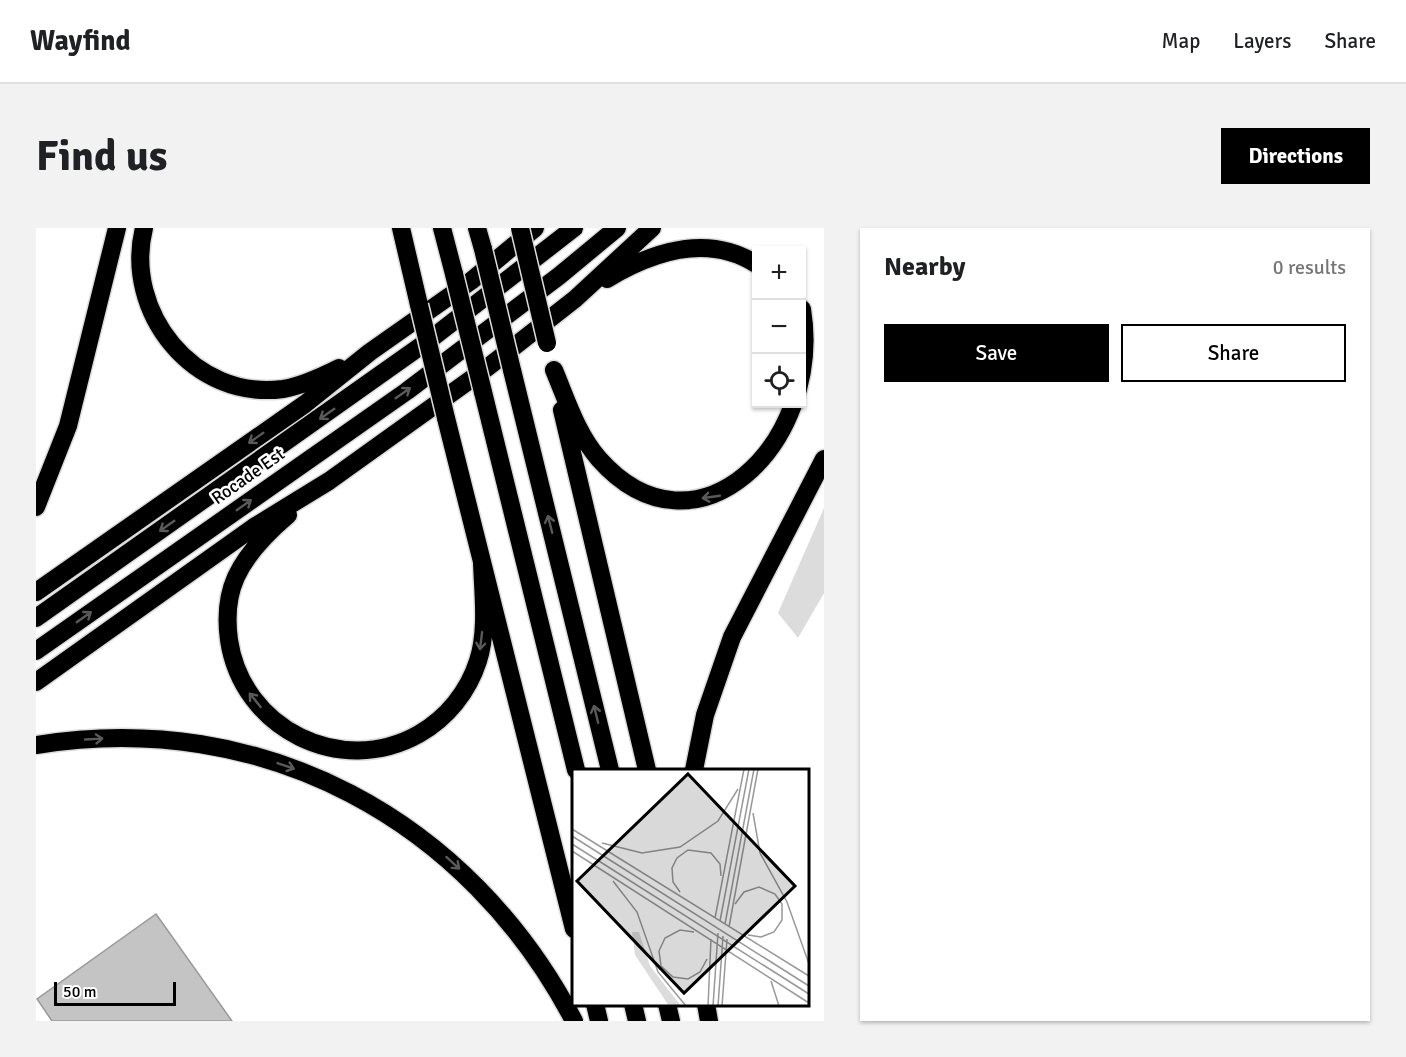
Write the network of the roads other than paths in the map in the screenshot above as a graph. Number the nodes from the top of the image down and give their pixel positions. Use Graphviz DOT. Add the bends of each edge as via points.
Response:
graph roads {
  1 [pos="117,228"];
  2 [pos="144,228"];
  3 [pos="393,228"];
  4 [pos="401,228"];
  5 [pos="442,228"];
  6 [pos="477,228"];
  7 [pos="520,228"];
  8 [pos="535,228"];
  9 [pos="574,228"];
  10 [pos="617,228"];
  11 [pos="651,228"];
  12 [pos="752,262"];
  13 [pos="411,274"];
  14 [pos="575,299"];
  15 [pos="806,321"];
  16 [pos="370,352"];
  17 [pos="819,369"];
  18 [pos="554,370"];
  19 [pos="824,459"];
  20 [pos="776,467"];
  21 [pos="328,481"];
  22 [pos="36,507"];
  23 [pos="482,562"];
  24 [pos="36,592"];
  25 [pos="36,618"];
  26 [pos="36,651"];
  27 [pos="36,682"];
  28 [pos="36,745"];
  29 [pos="576,769"];
  30 [pos="610,769"];
  31 [pos="647,769"];
  32 [pos="694,769"];
  33 [pos="572,925"];
  34 [pos="595,1006"];
  35 [pos="633,1006"];
  36 [pos="667,1006"];
  37 [pos="706,1006"];
  38 [pos="574,1021"];
  39 [pos="600,1021"];
  40 [pos="637,1021"];
  41 [pos="671,1021"];
  42 [pos="709,1021"];
  1 -- 22 [label="highway" via="68,426"];
  2 -- 16 [label="highway" via="139,270 151,313 174,349 207,373 236,385 282,389 317,379"];
  3 -- 13 [label="highway"];
  4 -- 13 [label="highway"];
  5 -- 29 [label="highway, bridge"];
  30 -- 6 [label="highway, one-way, bridge"];
  7 -- 18 [label="highway, bridge"];
  8 -- 16 [label="highway" via="471,281"];
  9 -- 25 [label="highway, Rocade Est, one-way" via="476,306"];
  26 -- 10 [label="highway, Rocade Est, one-way" via="407,391"];
  11 -- 14 [label="highway"];
  12 -- 14 [label="highway" via="720,249 671,250 637,262"];
  13 -- 23 [label="highway, bridge"];
  14 -- 21 [label="highway" via="488,367"];
  15 -- 17 [label="highway" via="816,344"];
  16 -- 24 [label="highway, one-way" via="305,404"];
  20 -- 18 [label="highway, one-way" via="737,491 711,498 672,498 645,491 617,476 598,458 580,432"];
  18 -- 31 [label="highway" via="571,458"];
  19 -- 32 [label="highway" via="729,646 707,707"];
  23 -- 21 [label="highway, one-way" via="483,614 478,659 463,693 427,730 372,750 330,749 285,730 245,687 230,648 227,612 245,560 283,519"];
  21 -- 27 [label="highway" via="254,527"];
  23 -- 33 [label="highway"];
  28 -- 38 [label="highway, one-way" via="124,738 206,745 285,765 364,800 428,842 485,893 532,950"];
  34 -- 39 [label="highway"];
  35 -- 40 [label="highway"];
  36 -- 41 [label="highway"];
  37 -- 42 [label="highway"];
}
